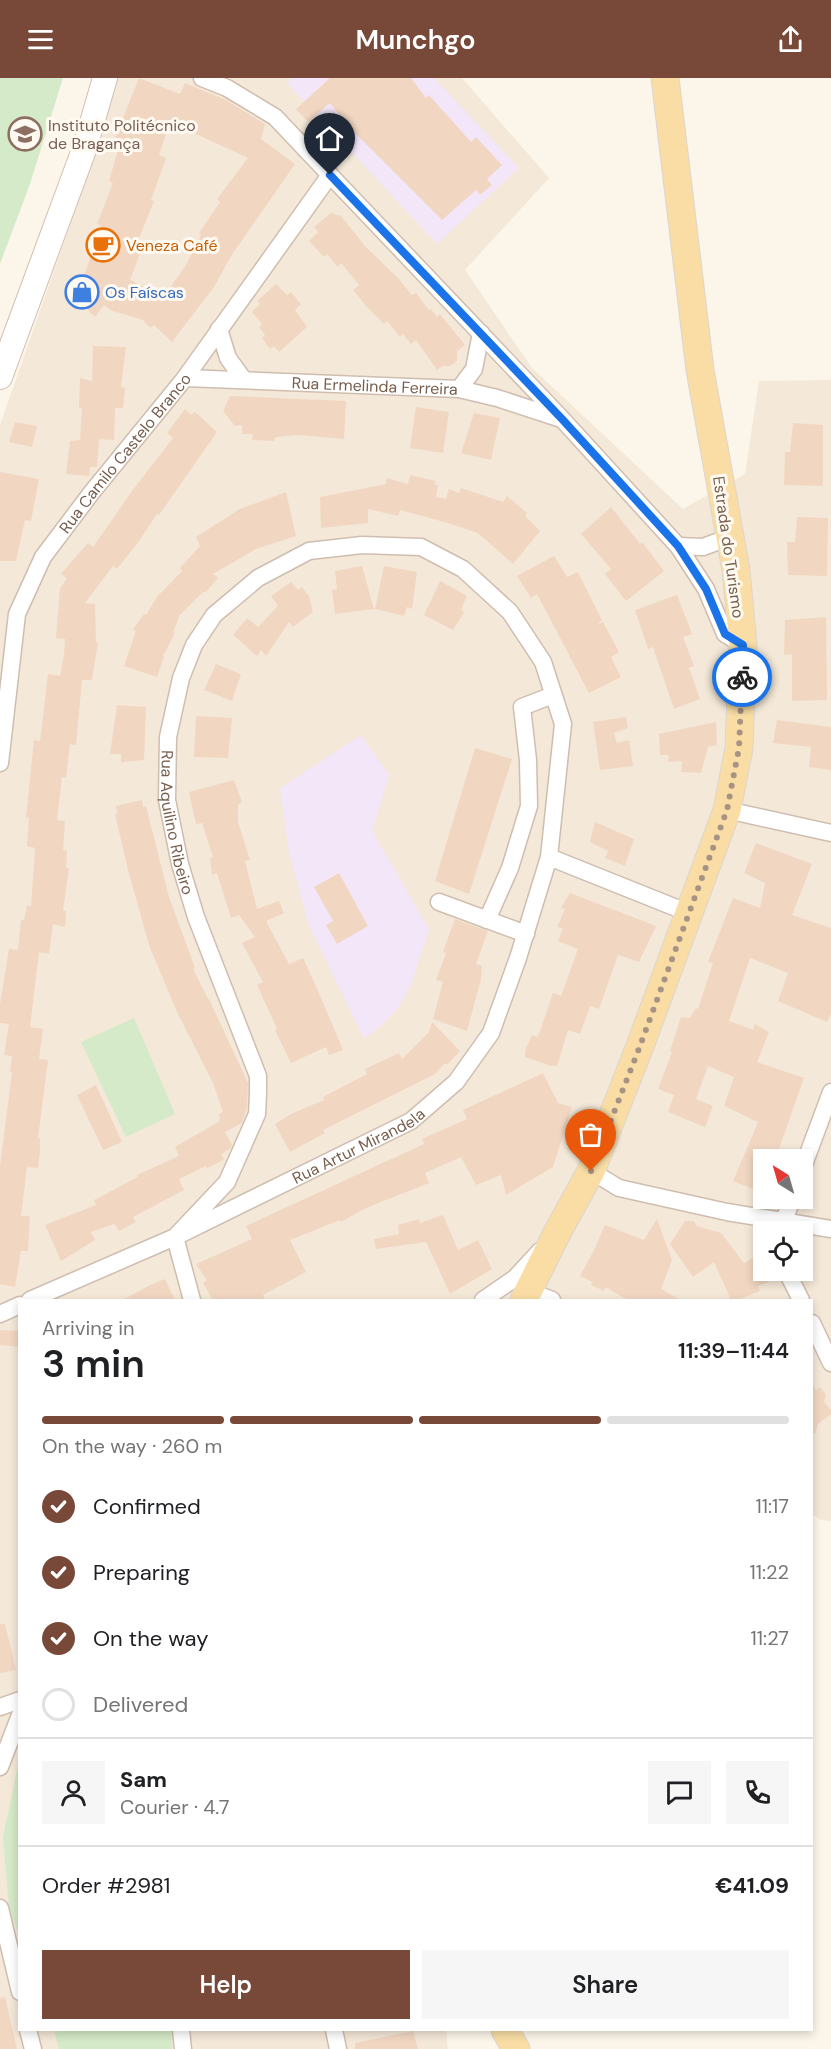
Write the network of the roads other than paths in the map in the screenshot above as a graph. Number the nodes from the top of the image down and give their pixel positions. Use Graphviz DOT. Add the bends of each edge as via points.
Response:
graph roads {
  1 [pos="105,78"];
  2 [pos="202,78"];
  3 [pos="665,78"];
  4 [pos="330,175"];
  5 [pos="219,329"];
  6 [pos="481,333"];
  7 [pos="0,377"];
  8 [pos="185,378"];
  9 [pos="244,380"];
  10 [pos="459,389"];
  11 [pos="562,419"];
  12 [pos="730,537"];
  13 [pos="678,546"];
  14 [pos="743,645"];
  15 [pos="553,695"];
  16 [pos="0,763"];
  17 [pos="727,810"];
  18 [pos="831,833"];
  19 [pos="549,857"];
  20 [pos="440,902"];
  21 [pos="689,913"];
  22 [pos="487,920"];
  23 [pos="526,934"];
  24 [pos="831,1092"];
  25 [pos="810,1149"];
  26 [pos="591,1171"];
  27 [pos="758,1221"];
  28 [pos="813,1228"];
  29 [pos="831,1229"];
  30 [pos="557,1233"];
  31 [pos="175,1237"];
  32 [pos="792,1281"];
  33 [pos="535,1297"];
  34 [pos="32,1299"];
  35 [pos="192,1299"];
  36 [pos="484,1299"];
  37 [pos="800,1299"];
  38 [pos="18,1306"];
  39 [pos="1,1312"];
  40 [pos="813,1325"];
  41 [pos="831,1363"];
  42 [pos="18,1701"];
  43 [pos="0,1707"];
  44 [pos="18,1720"];
  45 [pos="0,1767"];
  46 [pos="0,1908"];
  47 [pos="18,1984"];
  48 [pos="28,2031"];
  49 [pos="181,2031"];
  50 [pos="334,2031"];
  51 [pos="506,2031"];
  52 [pos="33,2049"];
  53 [pos="183,2049"];
  54 [pos="338,2049"];
  55 [pos="516,2049"];
  1 -- 7 [label="street" via="85,147"];
  2 -- 4 [label="street" via="275,117"];
  3 -- 12 [label="main road, Estrada do Turismo" via="700,370"];
  4 -- 5 [label="street, Rua Camilo Castelo Branco"];
  4 -- 6 [label="street"];
  5 -- 8 [label="street, Rua Camilo Castelo Branco"];
  5 -- 9 [label="street" via="228,358"];
  6 -- 10 [label="street" via="474,369"];
  6 -- 11 [label="street"];
  8 -- 9 [label="street, Rua Ermelinda Ferreira"];
  8 -- 16 [label="street, Rua Camilo Castelo Branco" via="43,557 17,614"];
  9 -- 10 [label="street, Rua Ermelinda Ferreira"];
  10 -- 11 [label="street, Rua Ermelinda Ferreira"];
  11 -- 13 [label="street"];
  12 -- 13 [label="street" via="703,547"];
  12 -- 14 [label="main road, Estrada do Turismo"];
  13 -- 14 [label="street" via="706,589 725,634"];
  14 -- 17 [label="main road, Estrada do Turismo" via="739,748"];
  15 -- 19 [label="street, Rua Aquilino Ribeiro" via="563,724"];
  15 -- 22 [label="street" via="522,707 529,806 510,868"];
  15 -- 31 [label="street, Rua Aquilino Ribeiro" via="543,662 510,612 463,568 421,547 362,545 309,550 258,578 214,615 194,645 181,678 168,737 167,800 196,917 258,1077 258,1093 256,1114 227,1182"];
  17 -- 18 [label="street"];
  17 -- 21 [label="main road, Estrada do Turismo"];
  19 -- 21 [label="street"];
  19 -- 23 [label="street, Rua Artur Mirandela"];
  20 -- 22 [label="street"];
  21 -- 26 [label="main road, Estrada do Turismo"];
  22 -- 23 [label="street"];
  23 -- 31 [label="street, Rua Artur Mirandela" via="491,1033 456,1082 400,1126"];
  24 -- 25 [label="street"];
  26 -- 27 [label="street" via="620,1188"];
  26 -- 30 [label="main road, Estrada do Turismo"];
  28 -- 29 [label="street"];
  30 -- 33 [label="main road, Estrada do Turismo"];
  30 -- 36 [label="street" via="515,1278"];
  31 -- 34 [label="street, Rua Artur Mirandela"];
  31 -- 35 [label="street"];
  32 -- 37 [label="street"];
  38 -- 39 [label="street"];
  40 -- 41 [label="street"];
  42 -- 43 [label="street"];
  44 -- 45 [label="street"];
  46 -- 47 [label="street"];
  48 -- 52 [label="street"];
  49 -- 53 [label="street"];
  50 -- 54 [label="street"];
  51 -- 55 [label="main road"];
}
